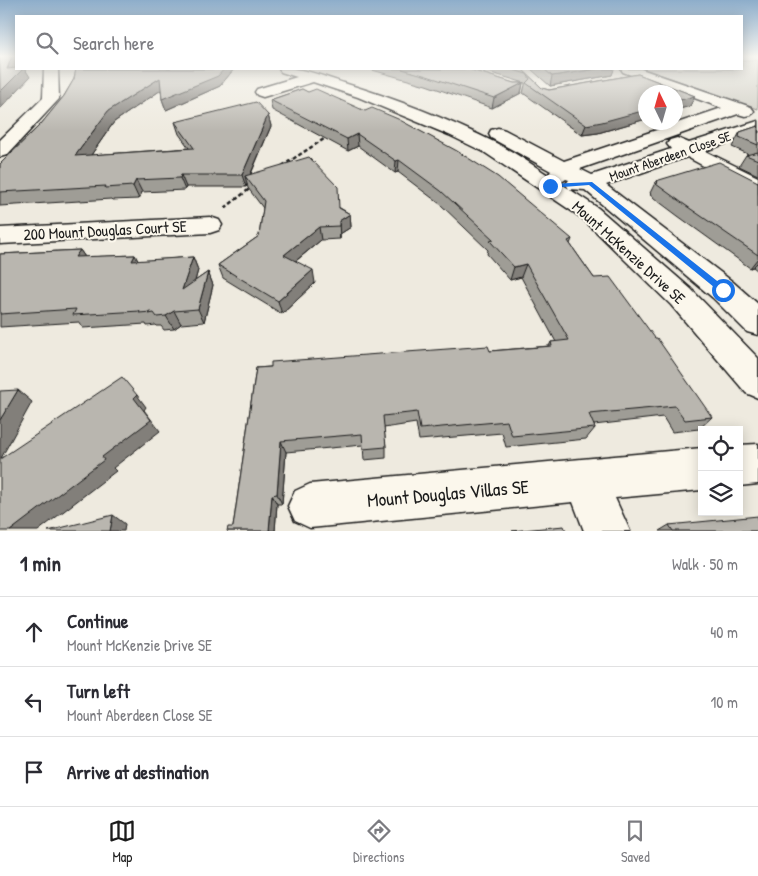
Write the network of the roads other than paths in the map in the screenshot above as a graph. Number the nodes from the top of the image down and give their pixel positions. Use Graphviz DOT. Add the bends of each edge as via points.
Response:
graph roads {
  1 [pos="51,81"];
  2 [pos="297,81"];
  3 [pos="339,81"];
  4 [pos="661,81"];
  5 [pos="264,92"];
  6 [pos="740,108"];
  7 [pos="758,116"];
  8 [pos="758,126"];
  9 [pos="660,136"];
  10 [pos="687,149"];
  11 [pos="0,151"];
  12 [pos="557,177"];
  13 [pos="590,183"];
  14 [pos="758,186"];
  15 [pos="210,225"];
  16 [pos="0,236"];
  17 [pos="758,324"];
  18 [pos="758,382"];
  19 [pos="758,464"];
  20 [pos="743,466"];
  21 [pos="698,469"];
  22 [pos="586,480"];
  23 [pos="310,506"];
  24 [pos="607,531"];
  1 -- 11 [label="street" via="51,99"];
  2 -- 5 [label="street"];
  3 -- 12 [label="street, Mount McKenzie Drive SE"];
  4 -- 6 [label="street, Mount Aberdeen Close SE"];
  6 -- 7 [label="street, Mount Aberdeen Close SE"];
  6 -- 9 [label="street, Mount Aberdeen Close SE"];
  8 -- 10 [label="street, Mount Aberdeen Close SE"];
  9 -- 10 [label="street"];
  9 -- 12 [label="street, Mount Aberdeen Close SE"];
  10 -- 13 [label="street, Mount Aberdeen Close SE"];
  10 -- 14 [label="street"];
  12 -- 13 [label="street, Mount McKenzie Drive SE"];
  12 -- 18 [label="street, Mount McKenzie Drive SE" via="590,214 681,297"];
  13 -- 17 [label="street, Mount McKenzie Drive SE" via="723,290"];
  15 -- 16 [label="street, 200 Mount Douglas Court SE"];
  19 -- 20 [label="street"];
  21 -- 22 [label="street, Mount Douglas Villas SE"];
  22 -- 23 [label="street, Mount Douglas Villas SE"];
  22 -- 24 [label="street"];
}
